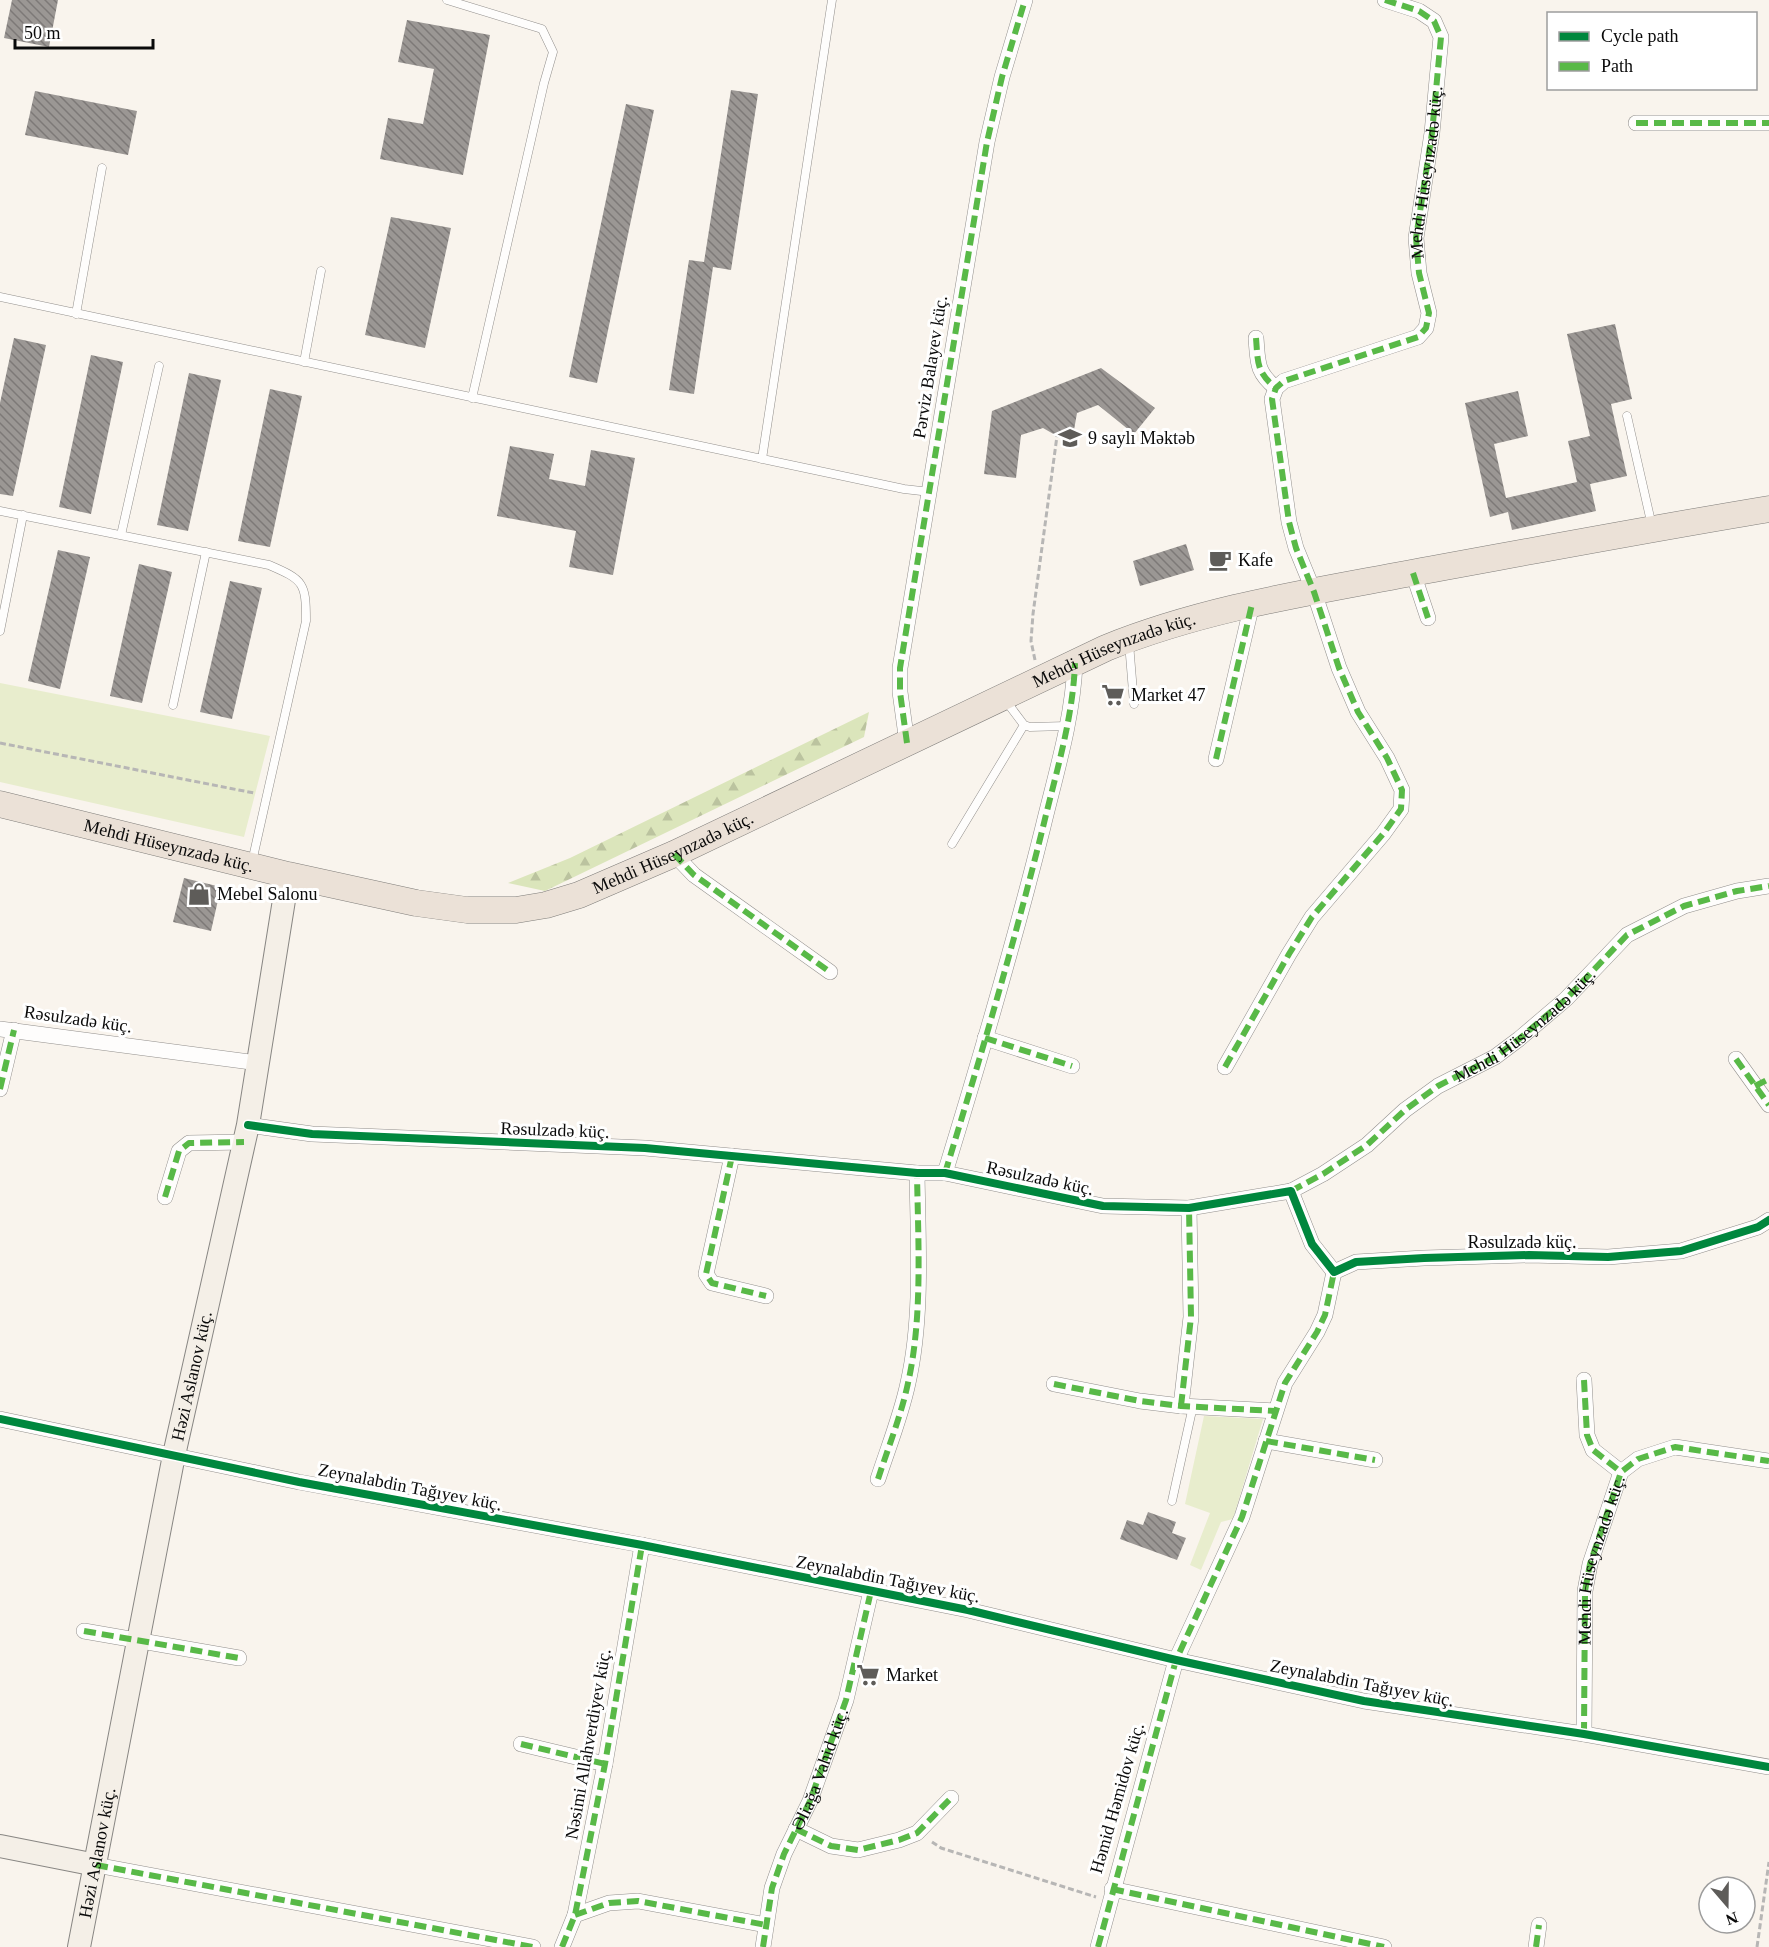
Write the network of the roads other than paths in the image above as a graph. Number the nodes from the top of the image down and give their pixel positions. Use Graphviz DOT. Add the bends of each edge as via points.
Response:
graph roads {
  1 [pos="447,0"];
  2 [pos="832,0"];
  3 [pos="1025,0"];
  4 [pos="1385,0"];
  5 [pos="1636,123"];
  6 [pos="1769,123"];
  7 [pos="102,168"];
  8 [pos="321,271"];
  9 [pos="0,297"];
  10 [pos="76,314"];
  11 [pos="1256,338"];
  12 [pos="304,362"];
  13 [pos="159,366"];
  14 [pos="1276,388"];
  15 [pos="472,398"];
  16 [pos="1627,416"];
  17 [pos="762,459"];
  18 [pos="930,492"];
  19 [pos="1769,509"];
  20 [pos="0,511"];
  21 [pos="23,515"];
  22 [pos="1652,528"];
  23 [pos="121,535"];
  24 [pos="206,552"];
  25 [pos="1413,573"];
  26 [pos="1314,592"];
  27 [pos="1252,604"];
  28 [pos="1428,618"];
  29 [pos="0,631"];
  30 [pos="1129,639"];
  31 [pos="1075,663"];
  32 [pos="1003,698"];
  33 [pos="1134,704"];
  34 [pos="173,705"];
  35 [pos="1024,725"];
  36 [pos="1066,726"];
  37 [pos="907,743"];
  38 [pos="1216,759"];
  39 [pos="0,804"];
  40 [pos="952,844"];
  41 [pos="674,854"];
  42 [pos="251,866"];
  43 [pos="288,875"];
  44 [pos="1769,886"];
  45 [pos="830,972"];
  46 [pos="7,1029"];
  47 [pos="985,1038"];
  48 [pos="1736,1059"];
  49 [pos="258,1063"];
  50 [pos="1071,1066"];
  51 [pos="1225,1067"];
  52 [pos="1762,1082"];
  53 [pos="0,1089"];
  54 [pos="1769,1105"];
  55 [pos="246,1133"];
  56 [pos="732,1156"];
  57 [pos="916,1173"];
  58 [pos="945,1173"];
  59 [pos="1291,1191"];
  60 [pos="165,1197"];
  61 [pos="1189,1208"];
  62 [pos="1769,1220"];
  63 [pos="1334,1272"];
  64 [pos="766,1296"];
  65 [pos="1584,1380"];
  66 [pos="1054,1384"];
  67 [pos="1187,1406"];
  68 [pos="1275,1411"];
  69 [pos="0,1419"];
  70 [pos="1266,1441"];
  71 [pos="174,1455"];
  72 [pos="1375,1460"];
  73 [pos="1769,1461"];
  74 [pos="1621,1472"];
  75 [pos="878,1479"];
  76 [pos="1172,1501"];
  77 [pos="642,1545"];
  78 [pos="871,1591"];
  79 [pos="84,1631"];
  80 [pos="138,1641"];
  81 [pos="239,1658"];
  82 [pos="1176,1660"];
  83 [pos="1584,1734"];
  84 [pos="521,1744"];
  85 [pos="605,1764"];
  86 [pos="1769,1767"];
  87 [pos="951,1798"];
  88 [pos="796,1829"];
  89 [pos="0,1846"];
  90 [pos="96,1865"];
  91 [pos="1110,1895"];
  92 [pos="575,1915"];
  93 [pos="766,1925"];
  94 [pos="1539,1925"];
  95 [pos="79,1947"];
  96 [pos="533,1947"];
  97 [pos="562,1947"];
  98 [pos="763,1947"];
  99 [pos="1098,1947"];
  100 [pos="1384,1947"];
  101 [pos="1536,1947"];
  1 -- 15 [label="lane" via="542,29 553,52"];
  2 -- 17 [label="lane"];
  3 -- 18 [label="street, Pərviz Balayev küç." via="987,142"];
  4 -- 14 [label="street, Mehdi Hüseynzadə küç." via="1419,11 1434,21 1441,37 1416,238 1419,273 1429,313 1426,328 1418,337 1284,381"];
  5 -- 6 [label="street"];
  7 -- 10 [label="lane"];
  8 -- 12 [label="lane"];
  9 -- 10 [label="lane"];
  10 -- 12 [label="lane"];
  11 -- 14 [label="street" via="1258,367"];
  12 -- 15 [label="lane"];
  13 -- 23 [label="lane"];
  14 -- 26 [label="street" via="1272,399 1289,522"];
  15 -- 17 [label="lane"];
  16 -- 22 [label="lane"];
  17 -- 18 [label="lane"];
  18 -- 37 [label="street, Pərviz Balayev küç." via="900,668"];
  19 -- 22 [label="main road, Mehdi Hüseynzadə küç."];
  20 -- 21 [label="lane"];
  21 -- 23 [label="lane"];
  21 -- 29 [label="lane"];
  22 -- 25 [label="main road, Mehdi Hüseynzadə küç."];
  23 -- 24 [label="lane"];
  24 -- 34 [label="lane"];
  24 -- 42 [label="lane" via="269,565 295,577 306,595 306,621"];
  25 -- 26 [label="main road, Mehdi Hüseynzadə küç."];
  25 -- 28 [label="street"];
  26 -- 27 [label="main road, Mehdi Hüseynzadə küç."];
  26 -- 51 [label="street" via="1358,712 1402,790 1401,809 1312,917"];
  27 -- 30 [label="main road, Mehdi Hüseynzadə küç."];
  27 -- 38 [label="street"];
  30 -- 31 [label="main road, Mehdi Hüseynzadə küç."];
  30 -- 33 [label="lane"];
  31 -- 32 [label="main road, Mehdi Hüseynzadə küç."];
  31 -- 36 [label="street"];
  32 -- 35 [label="lane"];
  32 -- 37 [label="main road, Mehdi Hüseynzadə küç."];
  35 -- 36 [label="lane"];
  35 -- 40 [label="lane"];
  36 -- 47 [label="street" via="1036,854"];
  37 -- 41 [label="main road, Mehdi Hüseynzadə küç."];
  39 -- 42 [label="main road, Mehdi Hüseynzadə küç."];
  41 -- 43 [label="main road, Mehdi Hüseynzadə küç." via="579,895 516,910 467,910 416,903"];
  41 -- 45 [label="street" via="694,875"];
  42 -- 43 [label="main road, Mehdi Hüseynzadə küç."];
  43 -- 49 [label="main road, Həzi Aslanov küç."];
  44 -- 59 [label="street, Mehdi Hüseynzadə küç." via="1684,906 1627,935 1566,999 1520,1039 1495,1057 1438,1086 1367,1145"];
  46 -- 49 [label="street, Rəsulzadə küç."];
  46 -- 53 [label="street"];
  47 -- 50 [label="street"];
  47 -- 58 [label="street"];
  48 -- 52 [label="street"];
  49 -- 55 [label="main road, Həzi Aslanov küç."];
  52 -- 54 [label="street"];
  55 -- 56 [label="street, Rəsulzadə küç." via="645,1148"];
  55 -- 60 [label="street, Rəsulzadə küç." via="189,1143 179,1151"];
  55 -- 71 [label="main road, Həzi Aslanov küç."];
  56 -- 57 [label="street, Rəsulzadə küç."];
  56 -- 64 [label="street" via="706,1274 712,1283"];
  57 -- 58 [label="street, Rəsulzadə küç."];
  57 -- 75 [label="street" via="919,1268 914,1340 908,1383"];
  58 -- 61 [label="street, Rəsulzadə küç." via="1103,1206"];
  59 -- 61 [label="street, Rəsulzadə küç."];
  59 -- 63 [label="street" via="1312,1244"];
  61 -- 67 [label="street" via="1191,1317"];
  62 -- 63 [label="street, Rəsulzadə küç." via="1681,1251 1608,1257 1356,1262"];
  63 -- 68 [label="street" via="1325,1315 1285,1383"];
  65 -- 74 [label="street" via="1587,1435 1593,1450"];
  66 -- 67 [label="street"];
  67 -- 68 [label="street"];
  67 -- 76 [label="lane"];
  68 -- 70 [label="street"];
  69 -- 71 [label="street, Zeynalabdin Tağıyev küç."];
  70 -- 72 [label="street"];
  70 -- 82 [label="street" via="1242,1517"];
  71 -- 77 [label="street, Zeynalabdin Tağıyev küç."];
  71 -- 80 [label="main road, Həzi Aslanov küç."];
  73 -- 74 [label="street, Mehdi Hüseynzadə küç." via="1675,1447 1638,1459"];
  74 -- 83 [label="street, Mehdi Hüseynzadə küç." via="1590,1564 1585,1591"];
  77 -- 78 [label="street, Zeynalabdin Tağıyev küç."];
  77 -- 85 [label="street, Nəsimi Allahverdiyev küç."];
  78 -- 82 [label="street, Zeynalabdin Tağıyev küç." via="1040,1626"];
  78 -- 88 [label="street, Əliağa Vahid küç." via="846,1700 821,1774"];
  79 -- 80 [label="street"];
  80 -- 81 [label="street"];
  80 -- 90 [label="main road, Həzi Aslanov küç."];
  82 -- 83 [label="street, Zeynalabdin Tağıyev küç." via="1364,1701"];
  82 -- 91 [label="street, Həmid Həmidov küç."];
  83 -- 86 [label="street, Zeynalabdin Tağıyev küç."];
  84 -- 85 [label="street"];
  85 -- 92 [label="street, Nəsimi Allahverdiyev küç."];
  87 -- 88 [label="street" via="917,1833 858,1850 831,1846"];
  88 -- 93 [label="street, Əliağa Vahid küç." via="772,1888"];
  89 -- 90 [label="main road"];
  90 -- 95 [label="main road, Həzi Aslanov küç."];
  90 -- 96 [label="street"];
  91 -- 99 [label="street, Həmid Həmidov küç."];
  91 -- 100 [label="street"];
  92 -- 93 [label="street" via="609,1903 638,1901"];
  92 -- 97 [label="street, Nəsimi Allahverdiyev küç."];
  93 -- 98 [label="street, Əliağa Vahid küç."];
  94 -- 101 [label="street"];
}
